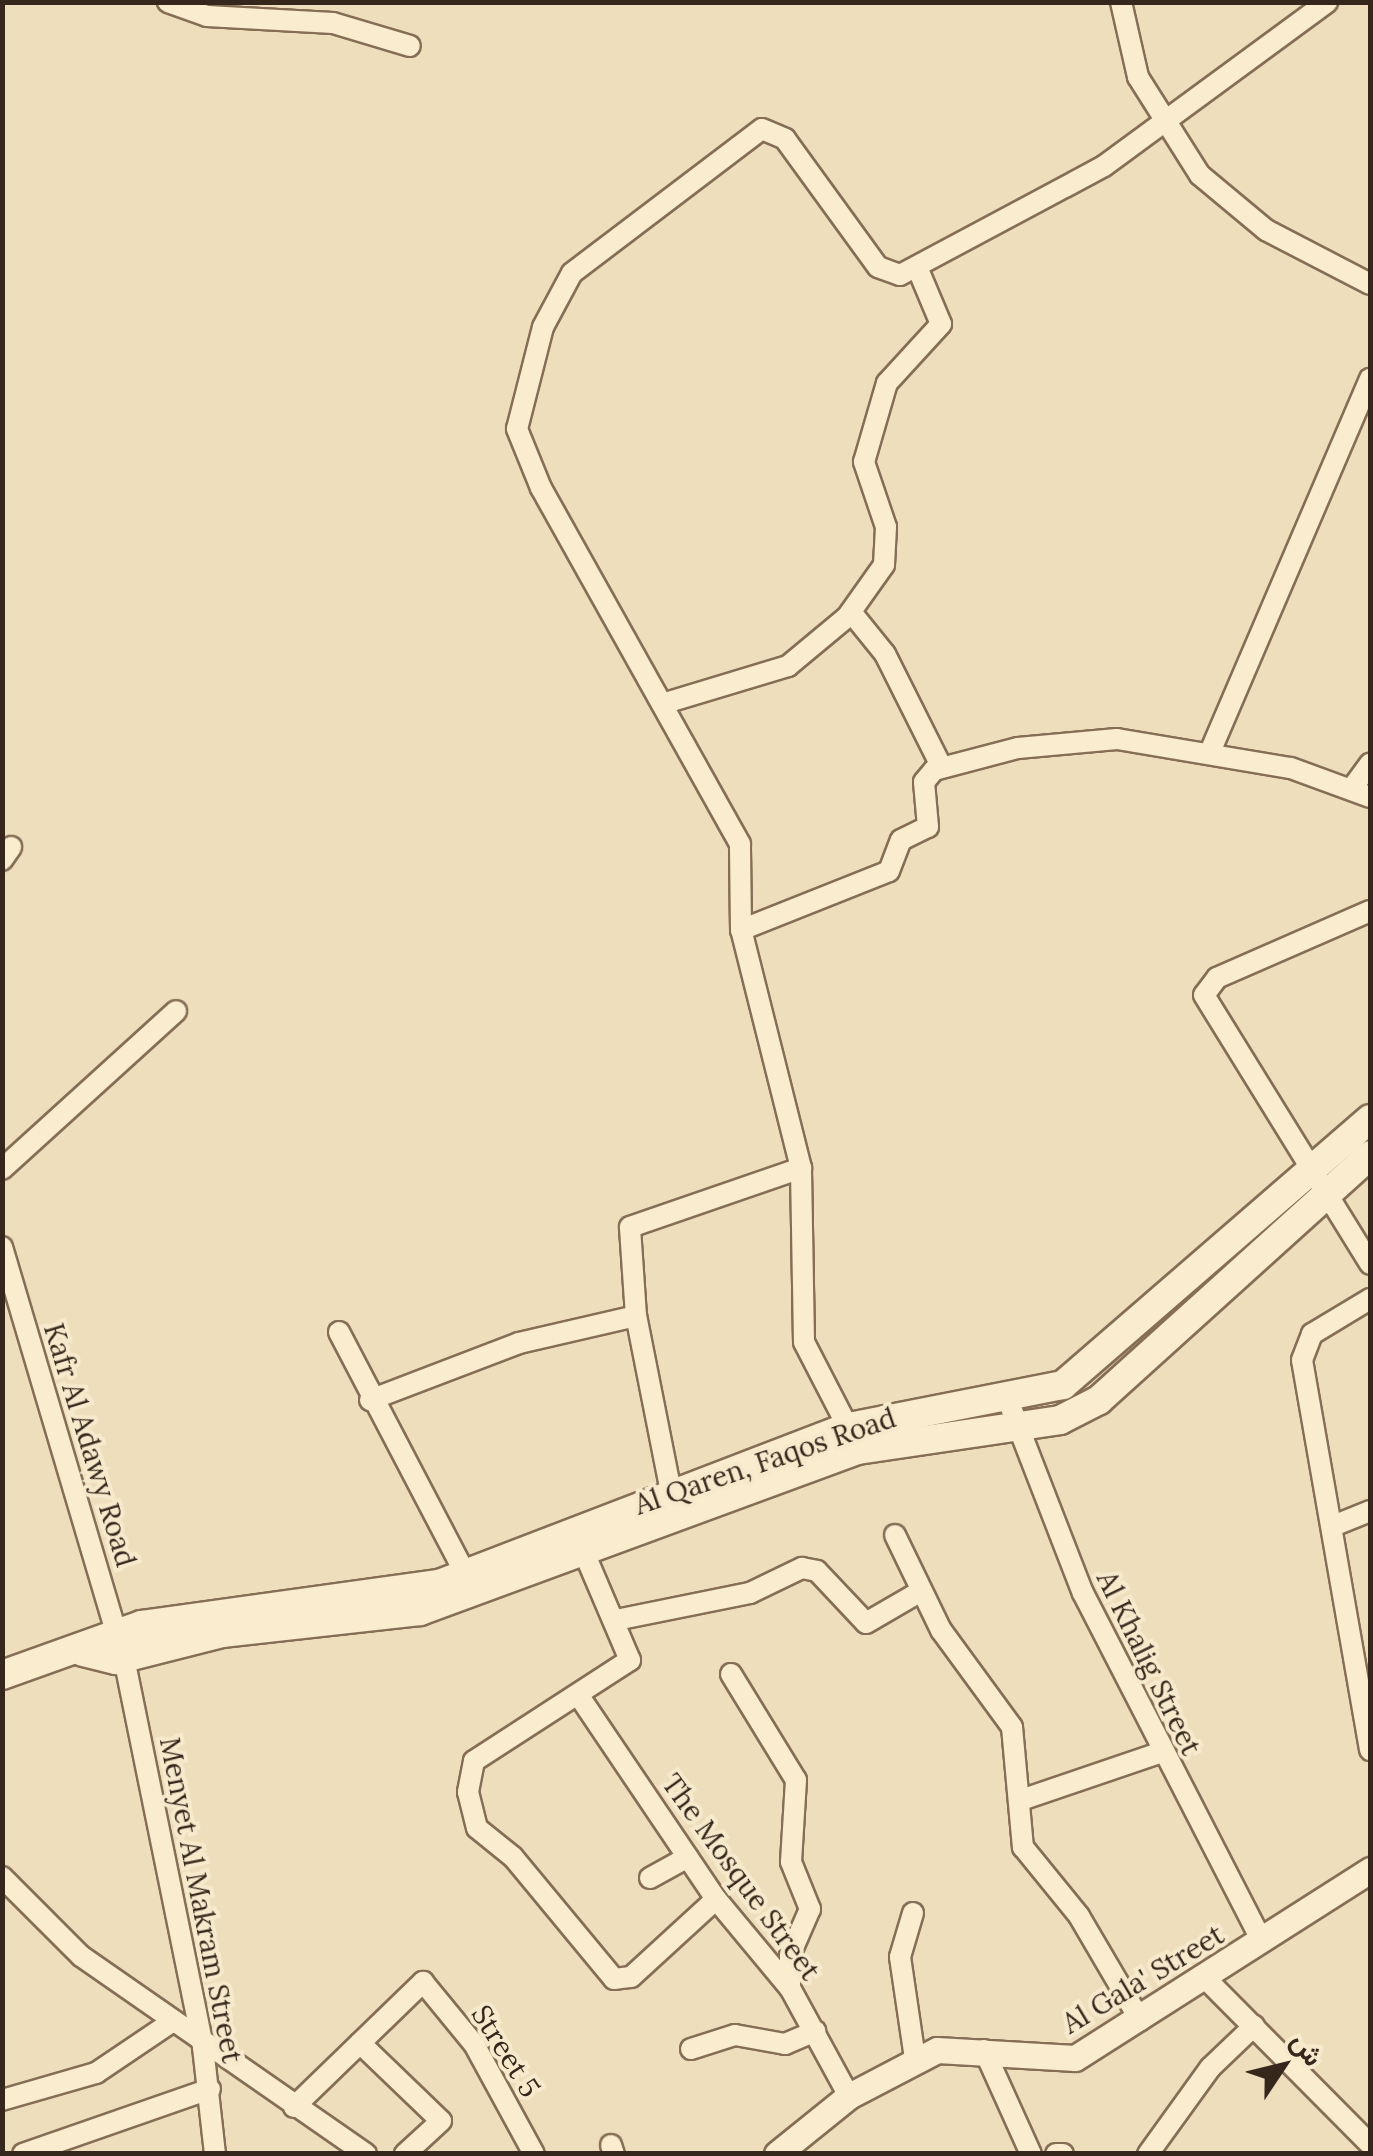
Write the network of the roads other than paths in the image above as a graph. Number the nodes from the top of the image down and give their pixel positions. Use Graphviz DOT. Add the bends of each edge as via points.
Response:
graph roads {
  1 [pos="168,2"];
  2 [pos="1121,2"];
  3 [pos="1327,2"];
  4 [pos="410,46"];
  5 [pos="1158,118"];
  6 [pos="918,267"];
  7 [pos="1370,284"];
  8 [pos="1370,379"];
  9 [pos="851,612"];
  10 [pos="662,704"];
  11 [pos="1210,752"];
  12 [pos="1370,764"];
  13 [pos="941,766"];
  14 [pos="1362,792"];
  15 [pos="1370,911"];
  16 [pos="741,930"];
  17 [pos="176,1010"];
  18 [pos="1370,1120"];
  19 [pos="1370,1155"];
  20 [pos="802,1168"];
  21 [pos="2,1169"];
  22 [pos="1324,1183"];
  23 [pos="2,1247"];
  24 [pos="1370,1264"];
  25 [pos="1370,1300"];
  26 [pos="636,1316"];
  27 [pos="339,1332"];
  28 [pos="370,1400"];
  29 [pos="1008,1400"];
  30 [pos="1016,1428"];
  31 [pos="854,1439"];
  32 [pos="735,1481"];
  33 [pos="670,1492"];
  34 [pos="1370,1511"];
  35 [pos="609,1526"];
  36 [pos="1334,1526"];
  37 [pos="895,1535"];
  38 [pos="583,1550"];
  39 [pos="466,1575"];
  40 [pos="921,1591"];
  41 [pos="616,1620"];
  42 [pos="120,1645"];
  43 [pos="2,1674"];
  44 [pos="731,1674"];
  45 [pos="579,1696"];
  46 [pos="1370,1750"];
  47 [pos="1162,1752"];
  48 [pos="1021,1800"];
  49 [pos="688,1857"];
  50 [pos="1370,1870"];
  51 [pos="2,1878"];
  52 [pos="650,1878"];
  53 [pos="716,1899"];
  54 [pos="912,1914"];
  55 [pos="1262,1941"];
  56 [pos="1206,1979"];
  57 [pos="790,1988"];
  58 [pos="1140,2020"];
  59 [pos="170,2023"];
  60 [pos="1254,2026"];
  61 [pos="815,2031"];
  62 [pos="360,2043"];
  63 [pos="204,2047"];
  64 [pos="691,2050"];
  65 [pos="984,2050"];
  66 [pos="915,2058"];
  67 [pos="210,2090"];
  68 [pos="849,2096"];
  69 [pos="2,2100"];
  70 [pos="294,2106"];
  71 [pos="1370,2144"];
  72 [pos="23,2154"];
  73 [pos="214,2154"];
  74 [pos="366,2154"];
  75 [pos="406,2154"];
  76 [pos="534,2154"];
  77 [pos="777,2154"];
  78 [pos="1031,2154"];
  79 [pos="1148,2154"];
  1 -- 4 [label="street" via="207,16 333,23"];
  2 -- 5 [label="street"];
  3 -- 5 [label="street"];
  5 -- 6 [label="street" via="1090,175"];
  5 -- 7 [label="street" via="1233,206"];
  6 -- 9 [label="street" via="941,324 886,382 864,462 888,554"];
  6 -- 10 [label="street" via="900,274 878,268 785,139 762,129 572,273 554,298 517,429"];
  8 -- 11 [label="street"];
  9 -- 10 [label="street" via="788,666"];
  9 -- 13 [label="street" via="885,654"];
  10 -- 16 [label="street" via="740,844"];
  11 -- 13 [label="street" via="1096,738"];
  11 -- 14 [label="street"];
  12 -- 14 [label="street"];
  13 -- 16 [label="street" via="924,782 928,827 897,845 889,871"];
  15 -- 22 [label="street" via="1205,988 1230,1044"];
  16 -- 20 [label="street"];
  17 -- 21 [label="street"];
  18 -- 22 [label="main road, Al Qaren, Faqos Road"];
  19 -- 22 [label="main road, Al Qaren, Faqos Road"];
  20 -- 26 [label="street" via="634,1222 628,1234"];
  20 -- 31 [label="street" via="804,1342"];
  22 -- 24 [label="street"];
  22 -- 29 [label="main road, Al Qaren, Faqos Road" via="1096,1365 1063,1385"];
  22 -- 30 [label="main road, Al Qaren, Faqos Road" via="1099,1400"];
  23 -- 42 [label="street, Kafr Al Adawy Road"];
  25 -- 36 [label="street" via="1312,1334 1302,1350"];
  26 -- 28 [label="street" via="519,1343"];
  26 -- 33 [label="street"];
  27 -- 28 [label="street"];
  28 -- 39 [label="street"];
  29 -- 30 [label="street, Al Khalig Street"];
  29 -- 31 [label="main road, Al Qaren, Faqos Road"];
  30 -- 31 [label="main road, Al Qaren, Faqos Road"];
  30 -- 47 [label="street, Al Khalig Street"];
  31 -- 32 [label="main road, Al Qaren, Faqos Road"];
  32 -- 33 [label="main road, Al Qaren, Faqos Road"];
  32 -- 35 [label="main road, Al Qaren, Faqos Road"];
  33 -- 35 [label="main road, Al Qaren, Faqos Road"];
  34 -- 36 [label="street"];
  35 -- 38 [label="main road, Al Qaren, Faqos Road"];
  35 -- 39 [label="main road, Al Qaren, Faqos Road"];
  36 -- 46 [label="street"];
  37 -- 40 [label="street"];
  38 -- 41 [label="street"];
  38 -- 42 [label="main road, Al Qaren, Faqos Road" via="420,1611"];
  39 -- 42 [label="main road, Al Qaren, Faqos Road" via="384,1597 244,1607"];
  40 -- 41 [label="street" via="866,1623 817,1571 802,1568 750,1592"];
  40 -- 48 [label="street" via="1012,1727"];
  41 -- 45 [label="street" via="628,1665"];
  42 -- 43 [label="main road, Al Qaren, Faqos Road"];
  42 -- 63 [label="street, Menyet Al Makram Street"];
  44 -- 57 [label="street" via="796,1780 792,1862 810,1909 790,1956"];
  45 -- 49 [label="street, The Mosque Street"];
  45 -- 53 [label="street" via="474,1762 468,1792 482,1838 512,1856 614,1979 631,1977"];
  47 -- 48 [label="street"];
  47 -- 55 [label="street, Al Khalig Street"];
  48 -- 58 [label="street" via="1030,1861 1079,1916"];
  49 -- 52 [label="street"];
  49 -- 53 [label="street, The Mosque Street"];
  50 -- 55 [label="street, Al Gala' Street"];
  51 -- 59 [label="street" via="81,1956"];
  53 -- 57 [label="street, The Mosque Street"];
  54 -- 66 [label="street" via="900,1957"];
  55 -- 56 [label="street, Al Gala' Street"];
  56 -- 58 [label="street, Al Gala' Street"];
  56 -- 60 [label="street"];
  57 -- 61 [label="street, The Mosque Street"];
  58 -- 65 [label="street, Al Gala' Street" via="1075,2058"];
  59 -- 63 [label="street"];
  59 -- 69 [label="street" via="96,2073"];
  60 -- 71 [label="street"];
  60 -- 79 [label="street" via="1210,2068"];
  61 -- 64 [label="street" via="785,2044 734,2035"];
  61 -- 68 [label="street, The Mosque Street"];
  62 -- 70 [label="street"];
  62 -- 75 [label="street" via="441,2121"];
  62 -- 76 [label="street, Street 5" via="424,1982 474,2044"];
  63 -- 67 [label="street, Menyet Al Makram Street"];
  63 -- 70 [label="street"];
  65 -- 66 [label="street, Al Gala' Street"];
  65 -- 78 [label="street"];
  66 -- 68 [label="street, Al Gala' Street"];
  67 -- 72 [label="street"];
  67 -- 73 [label="street, Menyet Al Makram Street"];
  68 -- 77 [label="street, Al Gala' Street"];
  70 -- 74 [label="street"];
}
